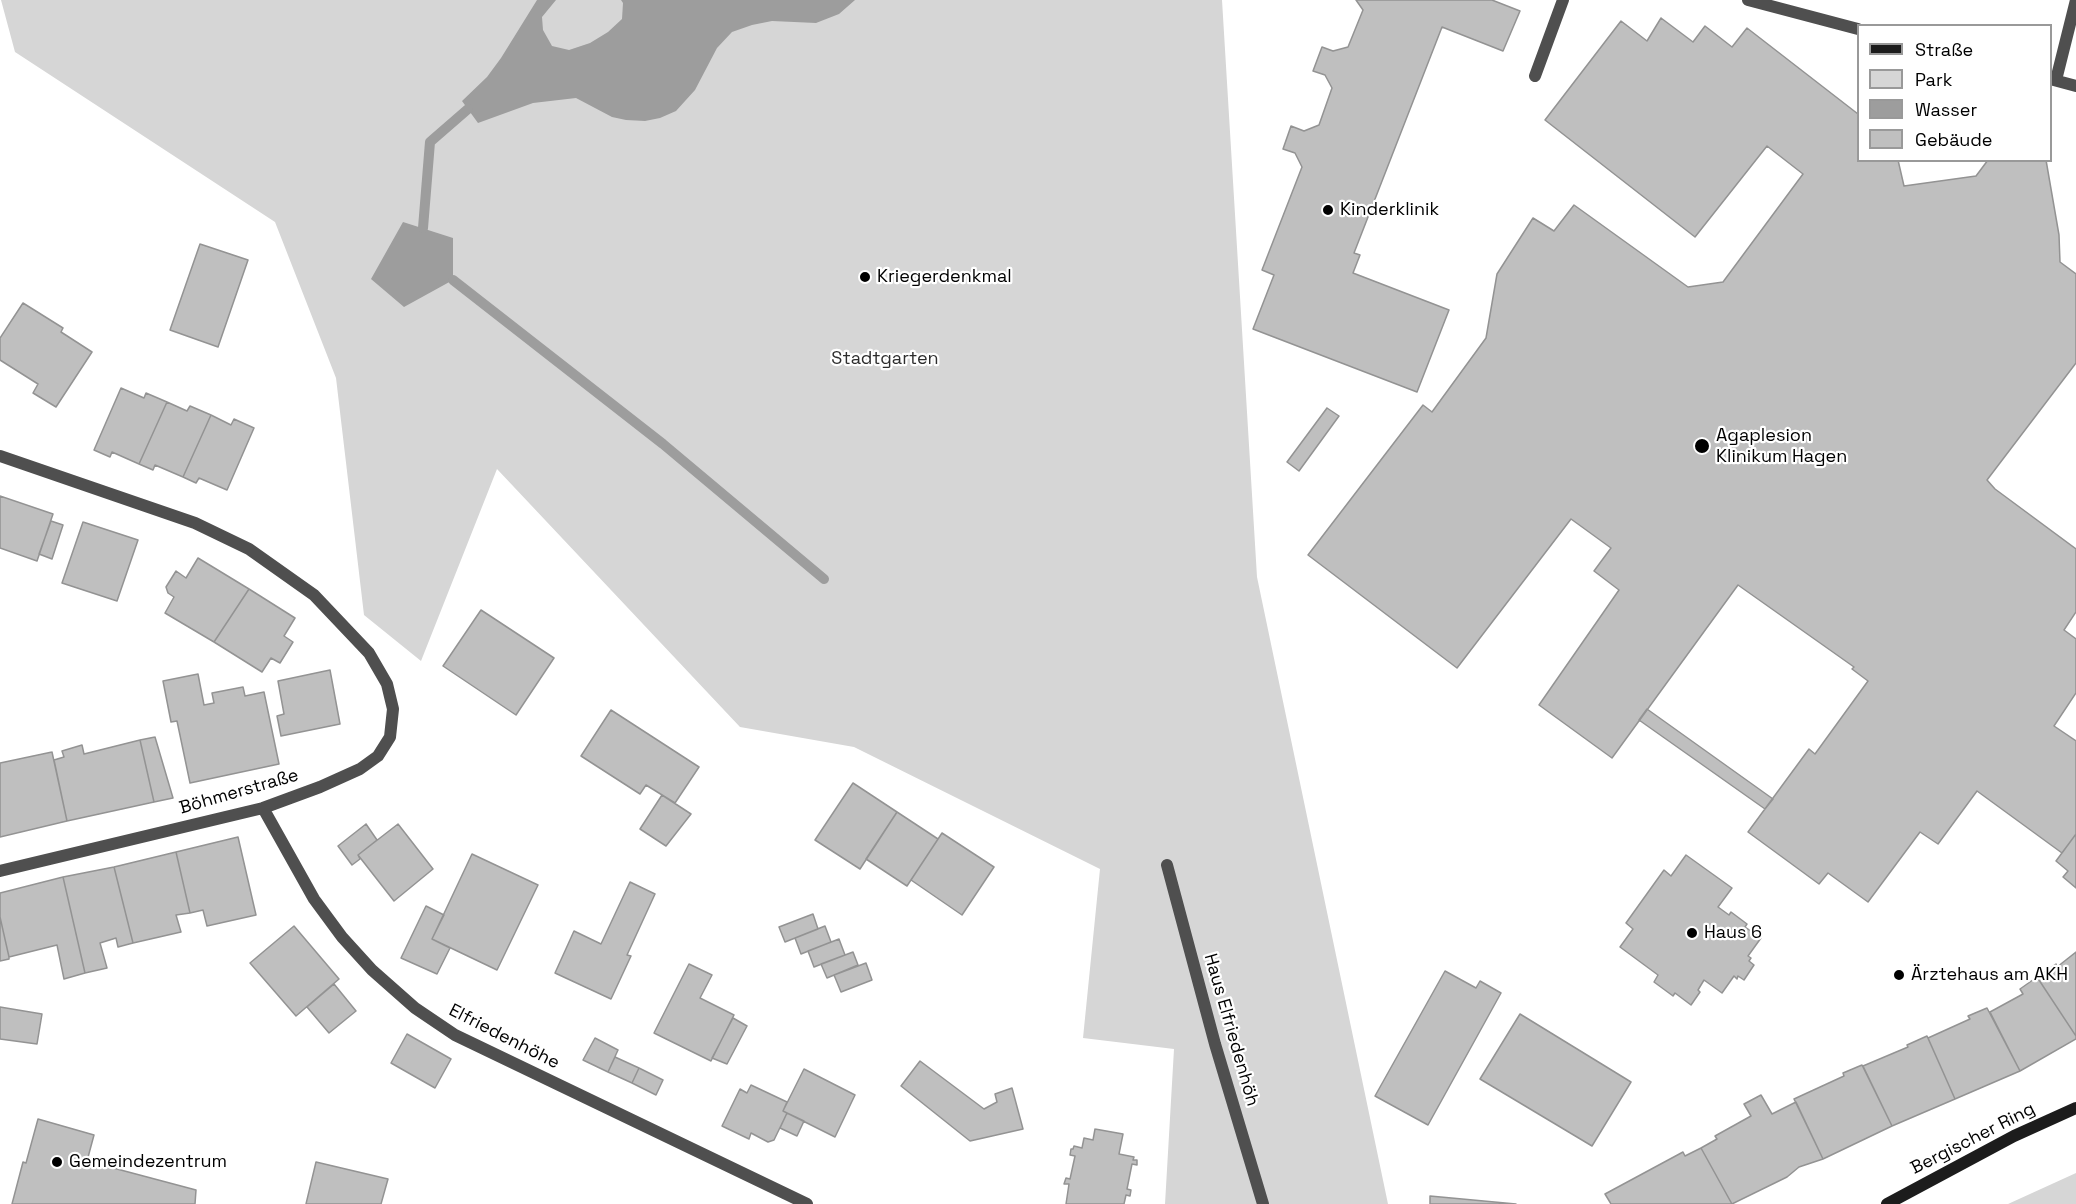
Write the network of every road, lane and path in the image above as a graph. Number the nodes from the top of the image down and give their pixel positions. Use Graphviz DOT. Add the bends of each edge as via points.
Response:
graph roads {
  1 [pos="1563,0"];
  2 [pos="1748,0"];
  3 [pos="2076,0"];
  4 [pos="1857,29"];
  5 [pos="1535,76"];
  6 [pos="2053,79"];
  7 [pos="2076,86"];
  8 [pos="0,456"];
  9 [pos="262,808"];
  10 [pos="1167,865"];
  11 [pos="0,871"];
  12 [pos="2076,1108"];
  13 [pos="807,1204"];
  14 [pos="1263,1204"];
  15 [pos="1887,1204"];
  1 -- 5 [label="street"];
  2 -- 4 [label="street"];
  3 -- 6 [label="street"];
  6 -- 7 [label="street"];
  8 -- 9 [label="street, Böhmerstraße" via="195,523 249,549 314,595 369,653 387,684 393,709 390,737 378,756 320,788"];
  9 -- 11 [label="street, Böhmerstraße"];
  9 -- 13 [label="street, Elfriedenhöhe" via="314,899 342,937 415,1008 455,1035"];
  10 -- 14 [label="street, Haus Elfriedenhöh"];
  12 -- 15 [label="main road, Bergischer Ring" via="2014,1136"];
}
